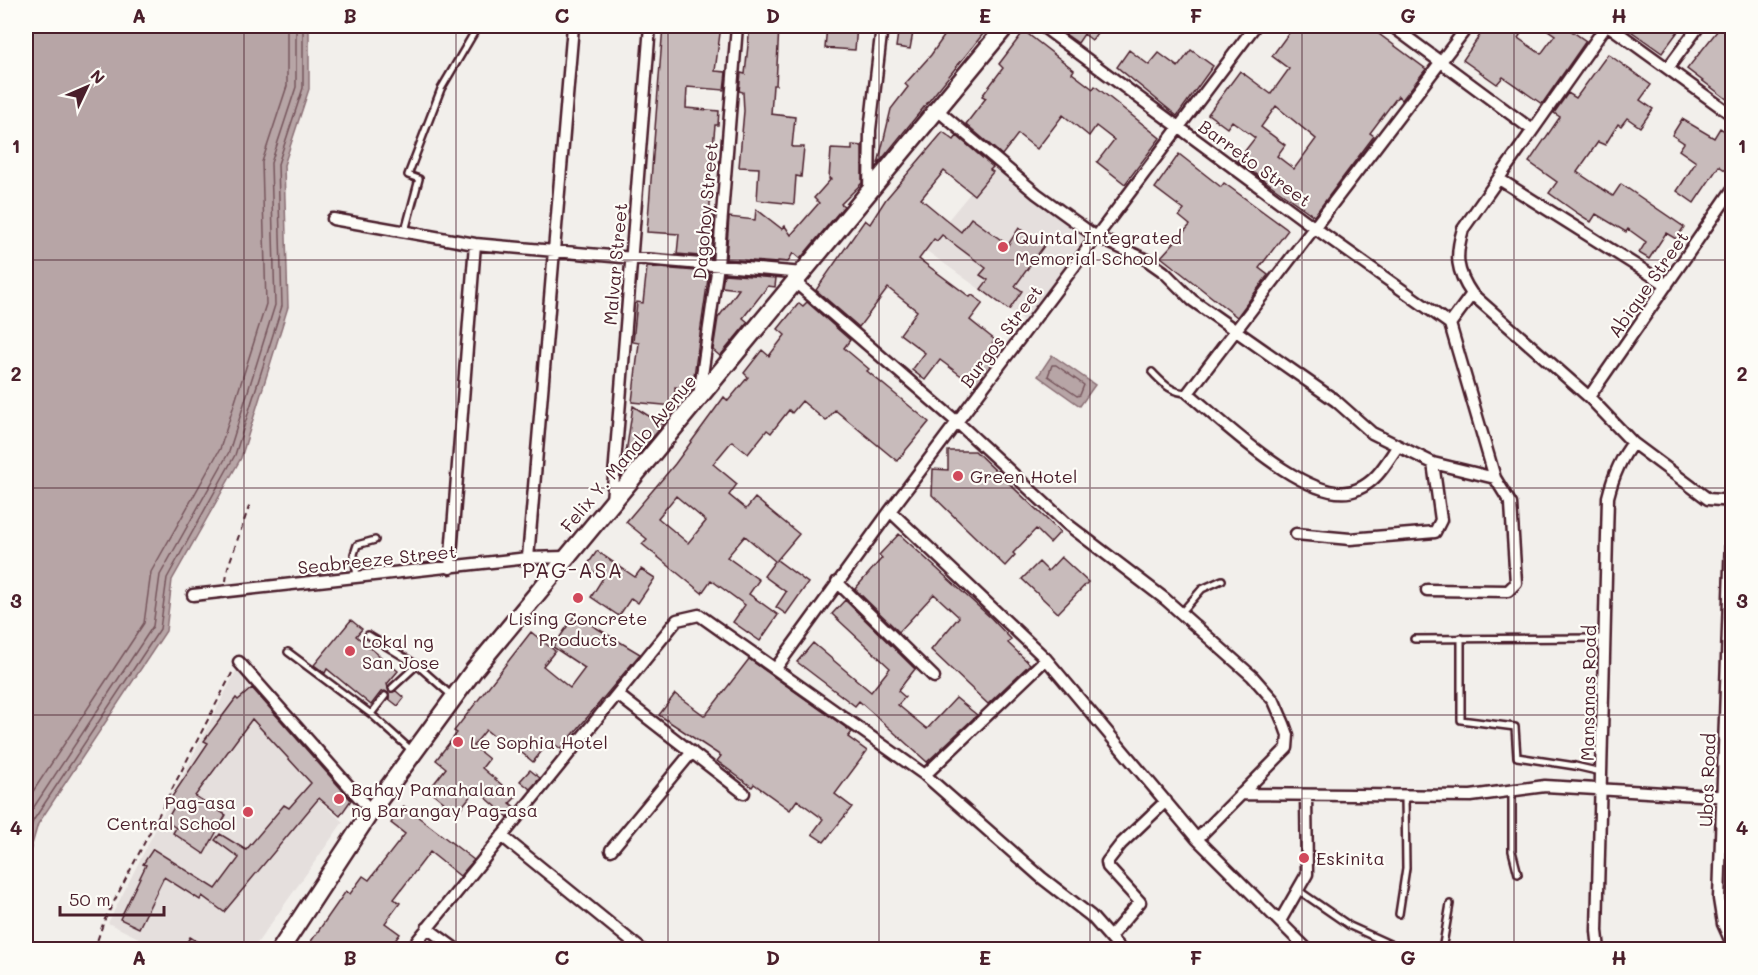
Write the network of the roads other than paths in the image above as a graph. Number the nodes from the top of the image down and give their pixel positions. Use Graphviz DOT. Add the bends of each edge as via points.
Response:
graph roads {
  1 [pos="478,26"];
  2 [pos="573,26"];
  3 [pos="650,26"];
  4 [pos="737,26"];
  5 [pos="882,26"];
  6 [pos="1006,26"];
  7 [pos="1042,26"];
  8 [pos="1255,26"];
  9 [pos="1392,26"];
  10 [pos="1468,26"];
  11 [pos="1608,26"];
  12 [pos="1699,26"];
  13 [pos="1441,62"];
  14 [pos="1668,68"];
  15 [pos="936,109"];
  16 [pos="1732,115"];
  17 [pos="1179,128"];
  18 [pos="1531,129"];
  19 [pos="1499,179"];
  20 [pos="1732,190"];
  21 [pos="869,191"];
  22 [pos="333,219"];
  23 [pos="1315,228"];
  24 [pos="405,231"];
  25 [pos="1095,236"];
  26 [pos="476,244"];
  27 [pos="553,252"];
  28 [pos="633,256"];
  29 [pos="718,265"];
  30 [pos="799,278"];
  31 [pos="1668,285"];
  32 [pos="1472,294"];
  33 [pos="1450,324"];
  34 [pos="1236,331"];
  35 [pos="1152,372"];
  36 [pos="1188,393"];
  37 [pos="1589,397"];
  38 [pos="699,399"];
  39 [pos="957,422"];
  40 [pos="1633,443"];
  41 [pos="1398,446"];
  42 [pos="1433,463"];
  43 [pos="1495,478"];
  44 [pos="1732,501"];
  45 [pos="612,505"];
  46 [pos="1732,507"];
  47 [pos="890,511"];
  48 [pos="1296,534"];
  49 [pos="375,540"];
  50 [pos="565,557"];
  51 [pos="528,558"];
  52 [pos="450,568"];
  53 [pos="357,579"];
  54 [pos="1222,580"];
  55 [pos="837,582"];
  56 [pos="1427,590"];
  57 [pos="193,595"];
  58 [pos="1180,613"];
  59 [pos="368,635"];
  60 [pos="1461,638"];
  61 [pos="1605,638"];
  62 [pos="1414,639"];
  63 [pos="288,652"];
  64 [pos="1046,659"];
  65 [pos="238,662"];
  66 [pos="417,665"];
  67 [pos="776,668"];
  68 [pos="1730,671"];
  69 [pos="934,677"];
  70 [pos="392,688"];
  71 [pos="618,695"];
  72 [pos="385,696"];
  73 [pos="454,697"];
  74 [pos="371,714"];
  75 [pos="412,752"];
  76 [pos="692,752"];
  77 [pos="1603,773"];
  78 [pos="925,775"];
  79 [pos="1602,788"];
  80 [pos="1512,790"];
  81 [pos="744,793"];
  82 [pos="1241,794"];
  83 [pos="1306,796"];
  84 [pos="1405,797"];
  85 [pos="1728,797"];
  86 [pos="1166,801"];
  87 [pos="371,811"];
  88 [pos="502,836"];
  89 [pos="1197,839"];
  90 [pos="612,850"];
  91 [pos="1518,874"];
  92 [pos="1298,890"];
  93 [pos="1450,904"];
  94 [pos="1400,914"];
  95 [pos="1280,921"];
  96 [pos="427,928"];
  97 [pos="1110,937"];
  98 [pos="1732,944"];
  99 [pos="1308,949"];
  100 [pos="280,950"];
  101 [pos="410,950"];
  102 [pos="457,950"];
  103 [pos="642,950"];
  104 [pos="1121,950"];
  105 [pos="1403,950"];
  106 [pos="1442,950"];
  107 [pos="1599,950"];
  1 -- 24 [label="lane" via="441,89 408,176 419,179"];
  2 -- 27 [label="street"];
  3 -- 28 [label="street, Malvar Street"];
  4 -- 29 [label="street, Dagohoy Street"];
  5 -- 21 [label="street" via="870,130"];
  6 -- 15 [label="main road, Felix Y. Manalo Avenue"];
  7 -- 17 [label="street, Barreto Street"];
  8 -- 17 [label="street, Burgos Street"];
  9 -- 13 [label="street"];
  10 -- 13 [label="street"];
  11 -- 14 [label="street"];
  11 -- 18 [label="street"];
  12 -- 14 [label="street"];
  13 -- 18 [label="street"];
  13 -- 23 [label="street"];
  14 -- 16 [label="street"];
  15 -- 21 [label="main road, Felix Y. Manalo Avenue"];
  15 -- 25 [label="street" via="1037,194"];
  17 -- 23 [label="street, Barreto Street"];
  17 -- 25 [label="street, Burgos Street"];
  18 -- 19 [label="street"];
  19 -- 31 [label="street"];
  19 -- 32 [label="street" via="1463,230 1458,246 1456,262"];
  20 -- 31 [label="street, Abique Street"];
  21 -- 30 [label="main road, Felix Y. Manalo Avenue"];
  22 -- 24 [label="street"];
  23 -- 33 [label="street, Barreto Street"];
  23 -- 34 [label="street"];
  24 -- 26 [label="street"];
  25 -- 34 [label="street" via="1147,260 1192,300"];
  25 -- 39 [label="street, Burgos Street"];
  26 -- 27 [label="street"];
  26 -- 52 [label="street"];
  27 -- 28 [label="street"];
  27 -- 51 [label="street"];
  28 -- 29 [label="street"];
  28 -- 45 [label="street, Malvar Street"];
  29 -- 30 [label="street"];
  29 -- 38 [label="street, Dagohoy Street"];
  30 -- 38 [label="main road, Felix Y. Manalo Avenue"];
  30 -- 39 [label="street"];
  31 -- 37 [label="street, Abique Street"];
  32 -- 33 [label="street"];
  32 -- 37 [label="street"];
  33 -- 43 [label="street"];
  34 -- 36 [label="street"];
  34 -- 41 [label="street" via="1336,401 1372,433"];
  35 -- 36 [label="lane" via="1168,388"];
  36 -- 41 [label="street" via="1278,467 1338,494 1356,491 1374,480"];
  37 -- 40 [label="street"];
  38 -- 45 [label="main road, Felix Y. Manalo Avenue"];
  39 -- 47 [label="street, Burgos Street"];
  39 -- 58 [label="street" via="1066,524"];
  40 -- 44 [label="street" via="1708,499"];
  40 -- 61 [label="street, Mansanas Road" via="1620,462 1608,497"];
  41 -- 42 [label="street"];
  42 -- 43 [label="street"];
  42 -- 48 [label="street" via="1441,520 1435,532 1350,539"];
  43 -- 56 [label="street" via="1511,504 1516,583 1508,591"];
  45 -- 50 [label="main road, Felix Y. Manalo Avenue"];
  46 -- 68 [label="street, Ubas Road"];
  47 -- 55 [label="street, Burgos Street"];
  47 -- 64 [label="street"];
  49 -- 53 [label="lane" via="357,545"];
  50 -- 51 [label="street, Seabreeze Street"];
  50 -- 73 [label="main road, Felix Y. Manalo Avenue"];
  51 -- 52 [label="street, Seabreeze Street"];
  52 -- 53 [label="street, Seabreeze Street"];
  53 -- 57 [label="street, Seabreeze Street"];
  54 -- 58 [label="lane" via="1202,589"];
  55 -- 67 [label="street, Burgos Street"];
  55 -- 69 [label="street"];
  58 -- 82 [label="street" via="1252,676 1274,701 1288,735 1287,748"];
  59 -- 66 [label="lane"];
  60 -- 61 [label="lane"];
  60 -- 62 [label="lane"];
  60 -- 77 [label="lane" via="1461,720 1515,727 1516,757"];
  61 -- 77 [label="street, Mansanas Road"];
  63 -- 74 [label="lane"];
  64 -- 78 [label="street"];
  64 -- 86 [label="street"];
  65 -- 87 [label="street"];
  66 -- 70 [label="lane"];
  66 -- 73 [label="lane"];
  67 -- 71 [label="street" via="699,615 677,620"];
  67 -- 78 [label="street"];
  68 -- 85 [label="street, Ubas Road"];
  71 -- 76 [label="street"];
  71 -- 88 [label="street"];
  72 -- 74 [label="lane"];
  73 -- 75 [label="main road, Felix Y. Manalo Avenue"];
  74 -- 75 [label="lane"];
  75 -- 87 [label="main road, Felix Y. Manalo Avenue"];
  76 -- 81 [label="street"];
  76 -- 90 [label="street"];
  77 -- 79 [label="street, Mansanas Road"];
  78 -- 97 [label="street" via="1091,916"];
  79 -- 80 [label="street" via="1545,786"];
  79 -- 85 [label="street"];
  79 -- 107 [label="street, Mansanas Road"];
  80 -- 84 [label="street" via="1471,796"];
  80 -- 91 [label="lane" via="1512,851"];
  82 -- 83 [label="street"];
  82 -- 89 [label="street"];
  83 -- 84 [label="street"];
  83 -- 92 [label="street" via="1306,874"];
  84 -- 94 [label="lane" via="1406,868"];
  85 -- 98 [label="street, Ubas Road" via="1719,899 1723,924"];
  86 -- 89 [label="street"];
  86 -- 97 [label="street" via="1107,862 1140,902"];
  87 -- 100 [label="main road, Felix Y. Manalo Avenue"];
  88 -- 96 [label="street"];
  88 -- 103 [label="street"];
  89 -- 95 [label="street"];
  92 -- 95 [label="street"];
  92 -- 105 [label="lane" via="1350,926"];
  93 -- 106 [label="lane"];
  95 -- 99 [label="street"];
  96 -- 101 [label="street"];
  96 -- 102 [label="street"];
  97 -- 104 [label="street"];
}
